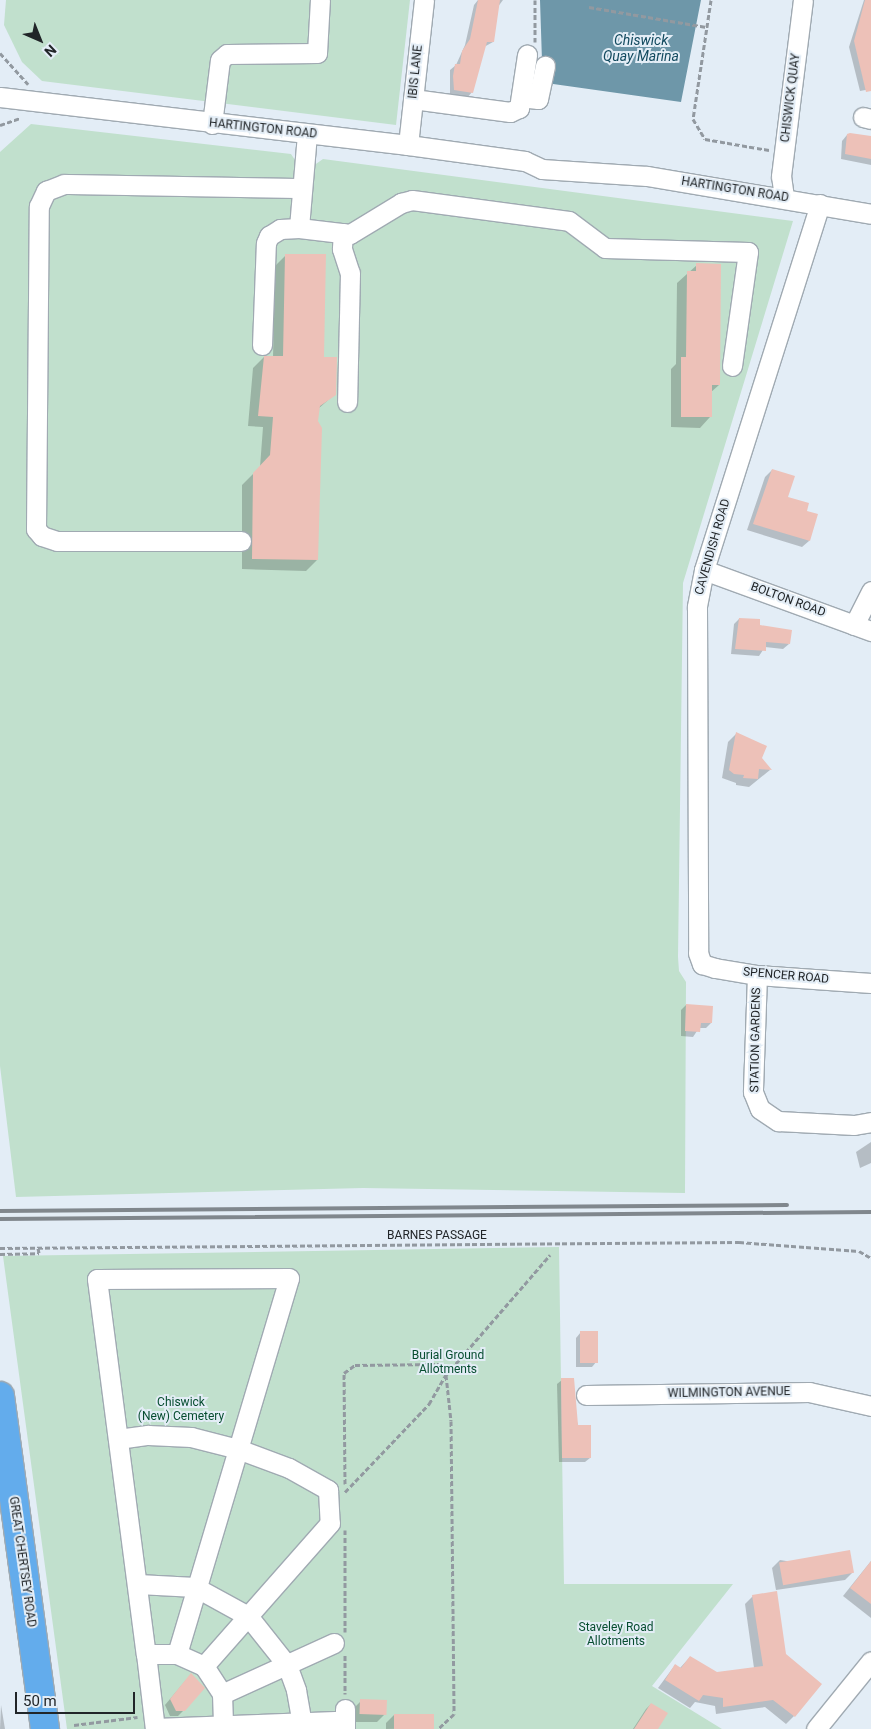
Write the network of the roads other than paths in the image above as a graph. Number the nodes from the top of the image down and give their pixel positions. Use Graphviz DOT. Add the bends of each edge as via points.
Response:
graph roads {
  1 [pos="320,0"];
  2 [pos="424,0"];
  3 [pos="803,0"];
  4 [pos="527,54"];
  5 [pos="545,66"];
  6 [pos="0,97"];
  7 [pos="521,97"];
  8 [pos="413,99"];
  9 [pos="212,124"];
  10 [pos="307,134"];
  11 [pos="408,145"];
  12 [pos="301,188"];
  13 [pos="784,197"];
  14 [pos="820,204"];
  15 [pos="871,214"];
  16 [pos="299,228"];
  17 [pos="344,233"];
  18 [pos="262,345"];
  19 [pos="732,366"];
  20 [pos="348,402"];
  21 [pos="241,541"];
  22 [pos="704,570"];
  23 [pos="871,591"];
  24 [pos="863,628"];
  25 [pos="702,964"];
  26 [pos="757,975"];
  27 [pos="871,983"];
  28 [pos="871,1122"];
  29 [pos="586,1395"];
  30 [pos="0,1396"];
  31 [pos="871,1406"];
  32 [pos="118,1439"];
  33 [pos="238,1449"];
  34 [pos="138,1584"];
  35 [pos="195,1587"];
  36 [pos="248,1616"];
  37 [pos="341,1644"];
  38 [pos="146,1654"];
  39 [pos="177,1654"];
  40 [pos="871,1661"];
  41 [pos="287,1665"];
  42 [pos="204,1666"];
  43 [pos="222,1694"];
  44 [pos="342,1720"];
  45 [pos="154,1724"];
  46 [pos="223,1726"];
  47 [pos="303,1726"];
  48 [pos="45,1729"];
  49 [pos="816,1729"];
  1 -- 9 [label="street" via="317,53 227,54 220,60"];
  2 -- 8 [label="street, IBIS LANE"];
  3 -- 13 [label="street, CHISWICK QUAY" via="781,176"];
  4 -- 7 [label="street"];
  5 -- 7 [label="street" via="538,99"];
  6 -- 9 [label="street, HARTINGTON ROAD"];
  7 -- 8 [label="street" via="519,108 510,112"];
  8 -- 11 [label="street, IBIS LANE"];
  9 -- 10 [label="street, HARTINGTON ROAD"];
  10 -- 11 [label="street, HARTINGTON ROAD"];
  10 -- 12 [label="street"];
  11 -- 13 [label="street, HARTINGTON ROAD" via="525,161 542,169 589,175 598,172"];
  12 -- 16 [label="street"];
  12 -- 21 [label="street" via="64,184 46,191 39,206 36,529 42,536 57,541"];
  13 -- 14 [label="street, HARTINGTON ROAD"];
  14 -- 15 [label="street, HARTINGTON ROAD"];
  14 -- 22 [label="street, CAVENDISH ROAD"];
  16 -- 17 [label="street"];
  16 -- 18 [label="street" via="280,229 269,236 266,243"];
  17 -- 19 [label="street" via="355,231 401,203 412,200 574,222 605,248 748,252"];
  17 -- 20 [label="street" via="342,249 350,273"];
  22 -- 24 [label="street, BOLTON ROAD"];
  22 -- 25 [label="street, CAVENDISH ROAD" via="697,607 698,953"];
  23 -- 24 [label="street"];
  25 -- 26 [label="street, SPENCER ROAD"];
  26 -- 27 [label="street, SPENCER ROAD"];
  26 -- 28 [label="street, STATION GARDENS" via="753,1092 760,1109 778,1121 854,1125"];
  29 -- 31 [label="street, WILMINGTON AVENUE" via="809,1392"];
  30 -- 48 [label="highway, GREAT CHERTSEY ROAD"];
  32 -- 33 [label="street" via="148,1434 191,1437"];
  32 -- 33 [label="street" via="97,1279 289,1278"];
  32 -- 34 [label="street"];
  33 -- 35 [label="street"];
  33 -- 36 [label="street" via="289,1468 328,1490 330,1523"];
  34 -- 35 [label="street"];
  34 -- 38 [label="street"];
  35 -- 36 [label="street"];
  35 -- 39 [label="street"];
  36 -- 41 [label="street"];
  36 -- 42 [label="street"];
  37 -- 41 [label="street"];
  38 -- 39 [label="street"];
  38 -- 45 [label="street"];
  39 -- 42 [label="street"];
  40 -- 49 [label="street"];
  41 -- 43 [label="street"];
  41 -- 47 [label="street"];
  42 -- 43 [label="street"];
  43 -- 46 [label="street"];
  44 -- 47 [label="street"];
  45 -- 46 [label="street"];
  46 -- 47 [label="street"];
}
